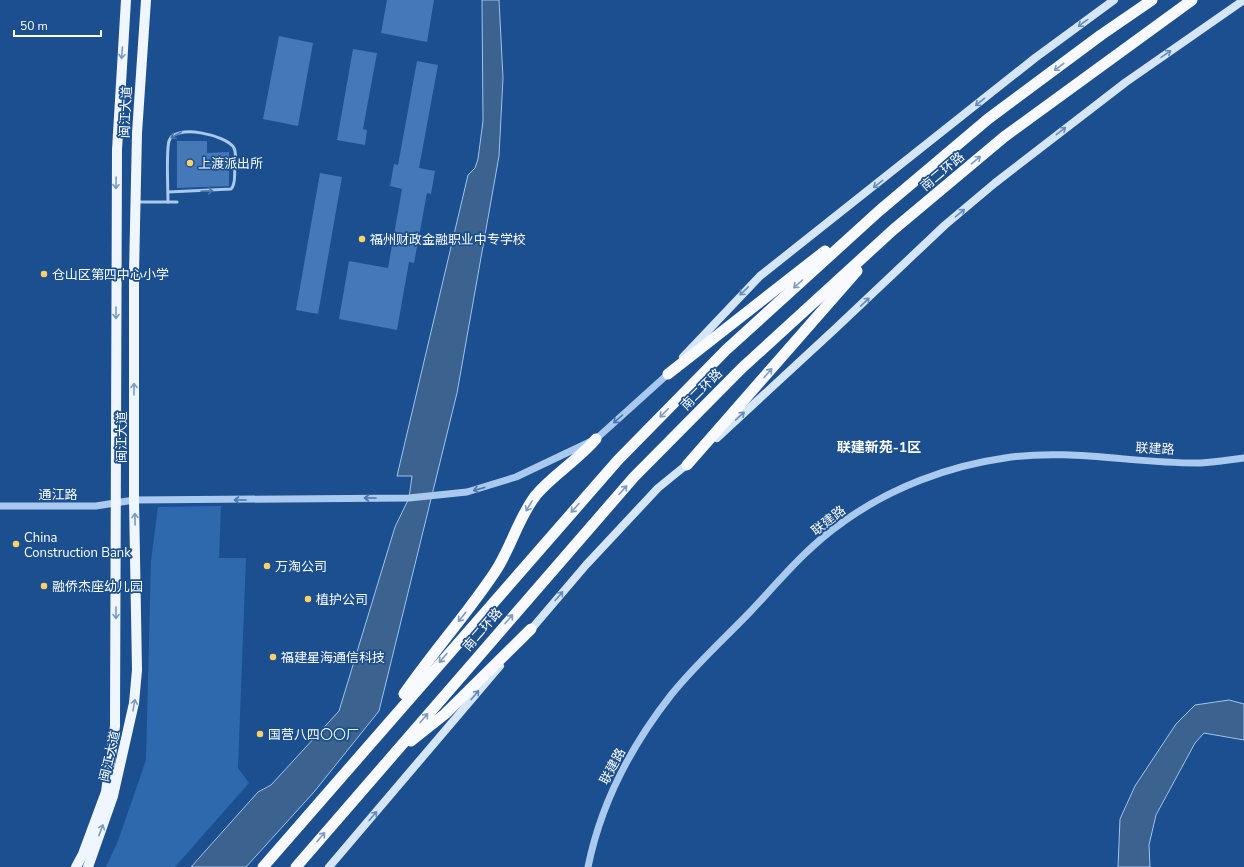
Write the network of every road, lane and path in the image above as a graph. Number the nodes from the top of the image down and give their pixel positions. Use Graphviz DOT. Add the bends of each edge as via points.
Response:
graph roads {
  1 [pos="126,0"];
  2 [pos="146,0"];
  3 [pos="1114,0"];
  4 [pos="1152,0"];
  5 [pos="1192,0"];
  6 [pos="1244,0"];
  7 [pos="168,192"];
  8 [pos="135,202"];
  9 [pos="168,202"];
  10 [pos="177,202"];
  11 [pos="879,211"];
  12 [pos="893,230"];
  13 [pos="668,374"];
  14 [pos="596,439"];
  15 [pos="1244,458"];
  16 [pos="687,465"];
  17 [pos="134,500"];
  18 [pos="116,504"];
  19 [pos="0,506"];
  20 [pos="531,629"];
  21 [pos="371,741"];
  22 [pos="388,760"];
  23 [pos="76,867"];
  24 [pos="88,867"];
  25 [pos="263,867"];
  26 [pos="296,867"];
  27 [pos="329,867"];
  28 [pos="588,867"];
  1 -- 18 [label="main road, 闽江大道, one-way" via="117,150"];
  2 -- 8 [label="main road, 闽江大道" via="137,120"];
  3 -- 13 [label="main road, one-way" via="1035,58 760,276"];
  4 -- 11 [label="highway, 南二环路, one-way" via="988,119"];
  12 -- 5 [label="highway, 南二环路, one-way" via="1004,138"];
  16 -- 6 [label="main road, one-way" via="831,334 945,225 989,188 1126,82"];
  7 -- 7 [label="lane, one-way" via="231,190 234,184 233,147 226,140 216,136 184,131 174,135 168,142"];
  7 -- 9 [label="lane"];
  8 -- 9 [label="lane"];
  17 -- 8 [label="main road, 闽江大道, one-way"];
  9 -- 10 [label="lane"];
  11 -- 13 [label="highway" via="776,288"];
  11 -- 21 [label="highway, 南二环路, one-way" via="726,350 618,460"];
  16 -- 12 [label="highway, one-way"];
  22 -- 12 [label="highway, 南二环路, one-way" via="634,477 742,368"];
  13 -- 14 [label="street, 通江路, one-way"];
  14 -- 17 [label="street, 通江路, one-way" via="516,477 467,492 432,497"];
  14 -- 21 [label="highway, one-way" via="585,452 544,485 535,497 496,571 430,657"];
  15 -- 28 [label="street, 联建路" via="1200,463 1054,454 1005,458 959,467 922,480 874,502 832,530 800,558 668,700 632,753 614,786 597,830"];
  20 -- 16 [label="main road, one-way" via="658,488"];
  17 -- 18 [label="street, 通江路"];
  24 -- 17 [label="main road, 闽江大道, one-way" via="114,796 134,703 137,670"];
  18 -- 19 [label="street, 通江路"];
  18 -- 23 [label="main road, 闽江大道, one-way" via="116,726 106,792"];
  20 -- 22 [label="highway" via="445,714"];
  27 -- 20 [label="main road, one-way"];
  21 -- 25 [label="highway, 南二环路"];
  26 -- 22 [label="highway, 南二环路, one-way"];
}
